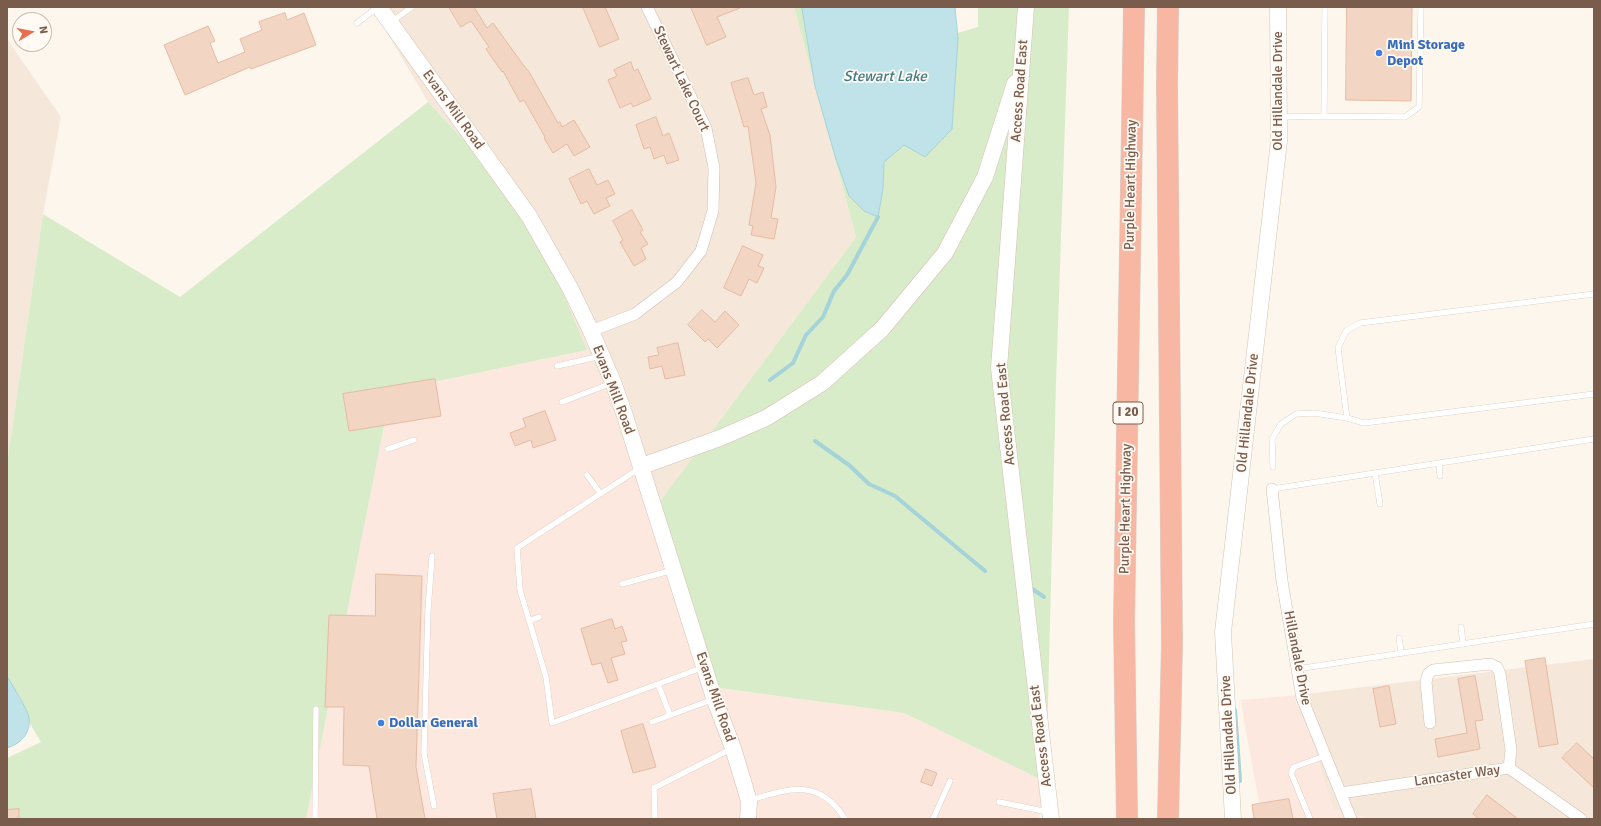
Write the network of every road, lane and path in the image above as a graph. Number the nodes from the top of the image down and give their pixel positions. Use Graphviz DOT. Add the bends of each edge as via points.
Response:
graph roads {
  1 [pos="379,7"];
  2 [pos="412,7"];
  3 [pos="647,7"];
  4 [pos="1026,7"];
  5 [pos="1134,7"];
  6 [pos="1168,7"];
  7 [pos="1278,7"];
  8 [pos="1324,7"];
  9 [pos="1421,7"];
  10 [pos="357,23"];
  11 [pos="390,23"];
  12 [pos="1023,57"];
  13 [pos="1324,116"];
  14 [pos="1279,117"];
  15 [pos="1594,294"];
  16 [pos="591,332"];
  17 [pos="602,356"];
  18 [pos="557,366"];
  19 [pos="613,382"];
  20 [pos="1594,394"];
  21 [pos="562,402"];
  22 [pos="1347,418"];
  23 [pos="1594,439"];
  24 [pos="414,440"];
  25 [pos="388,449"];
  26 [pos="1439,463"];
  27 [pos="642,466"];
  28 [pos="1272,467"];
  29 [pos="1375,473"];
  30 [pos="587,475"];
  31 [pos="1440,476"];
  32 [pos="1272,489"];
  33 [pos="600,493"];
  34 [pos="1380,504"];
  35 [pos="432,556"];
  36 [pos="673,569"];
  37 [pos="622,584"];
  38 [pos="539,617"];
  39 [pos="529,621"];
  40 [pos="1594,624"];
  41 [pos="1461,627"];
  42 [pos="1399,638"];
  43 [pos="1463,643"];
  44 [pos="1401,652"];
  45 [pos="704,667"];
  46 [pos="1297,669"];
  47 [pos="658,684"];
  48 [pos="714,698"];
  49 [pos="316,709"];
  50 [pos="670,715"];
  51 [pos="652,722"];
  52 [pos="1430,723"];
  53 [pos="733,748"];
  54 [pos="1325,756"];
  55 [pos="1509,768"];
  56 [pos="950,782"];
  57 [pos="1341,793"];
  58 [pos="749,801"];
  59 [pos="999,802"];
  60 [pos="434,806"];
  61 [pos="1055,817"];
  62 [pos="315,819"];
  63 [pos="655,819"];
  64 [pos="748,819"];
  65 [pos="845,819"];
  66 [pos="933,819"];
  67 [pos="1127,819"];
  68 [pos="1168,819"];
  69 [pos="1233,819"];
  70 [pos="1310,819"];
  71 [pos="1351,819"];
  72 [pos="1581,819"];
  1 -- 10 [label="lane"];
  1 -- 11 [label="main road, Evans Mill Road"];
  2 -- 11 [label="lane"];
  3 -- 16 [label="street, Stewart Lake Court" via="706,128 714,168 713,211 701,251 677,282 635,314"];
  4 -- 12 [label="main road, Access Road East"];
  5 -- 67 [label="highway, Purple Heart Highway / I 20" via="1124,622"];
  6 -- 68 [label="highway" via="1172,644"];
  7 -- 14 [label="main road, Old Hillandale Drive"];
  8 -- 13 [label="lane"];
  9 -- 13 [label="lane" via="1419,107 1405,117"];
  11 -- 16 [label="main road, Evans Mill Road" via="529,216 570,288"];
  12 -- 27 [label="main road" via="986,177 945,253 882,328 822,383 766,418 720,438"];
  12 -- 61 [label="main road, Access Road East" via="999,368 1047,784"];
  13 -- 14 [label="lane"];
  14 -- 69 [label="main road, Old Hillandale Drive" via="1279,141 1223,632"];
  15 -- 22 [label="lane" via="1360,323 1346,331 1338,348"];
  16 -- 17 [label="main road, Evans Mill Road"];
  17 -- 18 [label="lane"];
  17 -- 19 [label="main road, Evans Mill Road"];
  19 -- 21 [label="lane"];
  19 -- 27 [label="main road, Evans Mill Road"];
  20 -- 22 [label="lane" via="1364,424"];
  22 -- 28 [label="lane" via="1314,413 1296,414 1286,420 1272,439"];
  23 -- 26 [label="lane"];
  24 -- 25 [label="lane"];
  26 -- 29 [label="lane"];
  26 -- 31 [label="lane"];
  27 -- 33 [label="lane"];
  27 -- 36 [label="main road, Evans Mill Road"];
  29 -- 32 [label="lane"];
  29 -- 34 [label="lane"];
  30 -- 33 [label="lane"];
  32 -- 46 [label="street, Hillandale Drive" via="1282,581"];
  33 -- 39 [label="lane" via="516,548 520,590"];
  35 -- 60 [label="lane" via="424,753"];
  36 -- 37 [label="lane"];
  36 -- 45 [label="main road, Evans Mill Road"];
  38 -- 39 [label="lane"];
  39 -- 47 [label="lane" via="546,677 552,723"];
  40 -- 43 [label="lane"];
  41 -- 43 [label="lane"];
  42 -- 44 [label="lane"];
  43 -- 44 [label="lane"];
  44 -- 46 [label="lane"];
  45 -- 47 [label="lane"];
  45 -- 48 [label="main road, Evans Mill Road"];
  46 -- 54 [label="street, Hillandale Drive" via="1302,698"];
  47 -- 50 [label="lane"];
  48 -- 50 [label="lane"];
  48 -- 53 [label="main road, Evans Mill Road"];
  49 -- 62 [label="lane"];
  50 -- 51 [label="lane"];
  52 -- 55 [label="street" via="1426,682 1428,674 1433,670 1490,664 1497,667 1511,750"];
  53 -- 58 [label="main road, Evans Mill Road"];
  53 -- 63 [label="lane" via="654,788"];
  54 -- 57 [label="street, Hillandale Drive"];
  54 -- 70 [label="lane" via="1294,767 1291,773"];
  55 -- 57 [label="street, Lancaster Way"];
  55 -- 72 [label="street, Lancaster Way"];
  56 -- 66 [label="lane"];
  57 -- 71 [label="street, Hillandale Drive"];
  58 -- 64 [label="main road, Evans Mill Road"];
  58 -- 65 [label="lane" via="799,788 817,792 837,806"];
  59 -- 61 [label="lane"];
}
